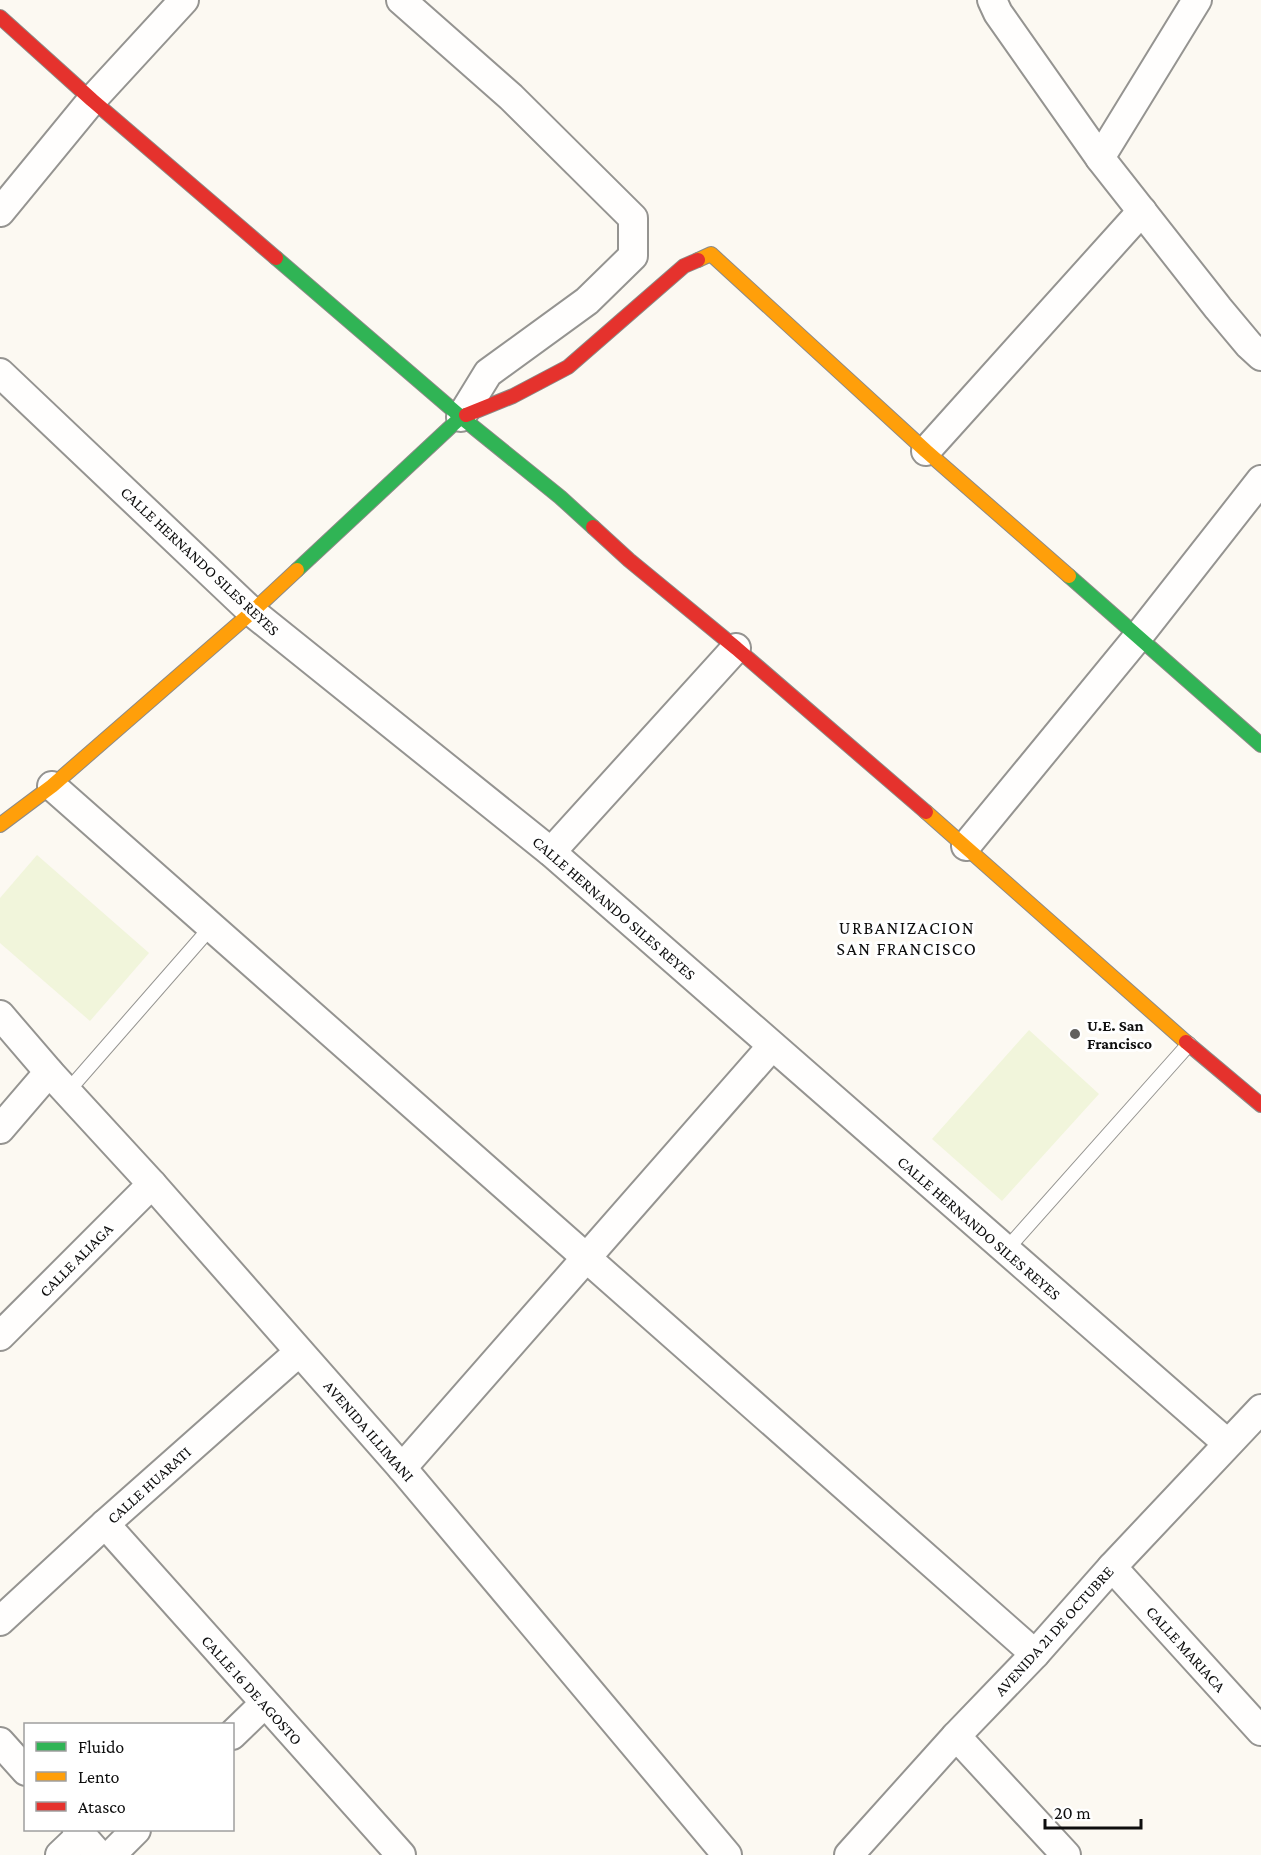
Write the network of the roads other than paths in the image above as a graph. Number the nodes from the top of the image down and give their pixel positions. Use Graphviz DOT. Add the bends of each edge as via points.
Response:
graph roads {
  1 [pos="184,0"];
  2 [pos="401,0"];
  3 [pos="1197,0"];
  4 [pos="998,4"];
  5 [pos="0,17"];
  6 [pos="92,100"];
  7 [pos="1100,158"];
  8 [pos="1142,211"];
  9 [pos="0,212"];
  10 [pos="1261,356"];
  11 [pos="0,373"];
  12 [pos="461,417"];
  13 [pos="926,451"];
  14 [pos="1261,480"];
  15 [pos="252,612"];
  16 [pos="1137,638"];
  17 [pos="736,648"];
  18 [pos="1261,745"];
  19 [pos="52,786"];
  20 [pos="0,825"];
  21 [pos="966,846"];
  22 [pos="551,852"];
  23 [pos="212,926"];
  24 [pos="0,1015"];
  25 [pos="1189,1044"];
  26 [pos="772,1046"];
  27 [pos="58,1082"];
  28 [pos="1261,1105"];
  29 [pos="0,1129"];
  30 [pos="152,1184"];
  31 [pos="1005,1251"];
  32 [pos="587,1259"];
  33 [pos="0,1336"];
  34 [pos="299,1352"];
  35 [pos="1261,1409"];
  36 [pos="1227,1443"];
  37 [pos="402,1468"];
  38 [pos="105,1524"];
  39 [pos="1112,1567"];
  40 [pos="0,1621"];
  41 [pos="1035,1654"];
  42 [pos="264,1704"];
  43 [pos="1261,1731"];
  44 [pos="234,1733"];
  45 [pos="956,1736"];
  46 [pos="0,1742"];
  47 [pos="24,1769"];
  48 [pos="135,1831"];
  49 [pos="86,1840"];
  50 [pos="60,1855"];
  51 [pos="111,1855"];
  52 [pos="401,1855"];
  53 [pos="727,1855"];
  54 [pos="849,1855"];
  55 [pos="1066,1855"];
  1 -- 6 [label="street"];
  2 -- 12 [label="street" via="510,97 633,218 633,256 587,302 488,373"];
  3 -- 7 [label="street"];
  4 -- 7 [label="street"];
  5 -- 6 [label="street"];
  6 -- 9 [label="street"];
  6 -- 12 [label="street"];
  7 -- 8 [label="street"];
  8 -- 10 [label="street"];
  8 -- 13 [label="street"];
  11 -- 15 [label="street, CALLE HERNANDO SILES REYES"];
  12 -- 13 [label="street" via="568,367 684,266 711,254"];
  12 -- 15 [label="street"];
  12 -- 17 [label="street"];
  13 -- 16 [label="street"];
  14 -- 16 [label="street"];
  15 -- 19 [label="street"];
  15 -- 22 [label="street, CALLE HERNANDO SILES REYES"];
  16 -- 18 [label="street"];
  16 -- 21 [label="street"];
  17 -- 21 [label="street"];
  17 -- 22 [label="street"];
  19 -- 20 [label="street"];
  19 -- 23 [label="street"];
  21 -- 25 [label="street"];
  22 -- 26 [label="street, CALLE HERNANDO SILES REYES"];
  23 -- 27 [label="lane"];
  23 -- 32 [label="street"];
  24 -- 27 [label="street, AVENIDA ILLIMANI"];
  25 -- 28 [label="street"];
  25 -- 31 [label="lane"];
  26 -- 31 [label="street, CALLE HERNANDO SILES REYES"];
  26 -- 32 [label="street"];
  27 -- 29 [label="street"];
  27 -- 30 [label="street, AVENIDA ILLIMANI"];
  30 -- 33 [label="street, CALLE ALIAGA"];
  30 -- 34 [label="street, AVENIDA ILLIMANI"];
  31 -- 36 [label="street, CALLE HERNANDO SILES REYES"];
  32 -- 37 [label="street"];
  32 -- 41 [label="street"];
  34 -- 37 [label="street, AVENIDA ILLIMANI"];
  34 -- 38 [label="street, CALLE HUARATI"];
  35 -- 36 [label="street, AVENIDA 21 DE OCTUBRE"];
  36 -- 39 [label="street, AVENIDA 21 DE OCTUBRE"];
  37 -- 53 [label="street, AVENIDA ILLIMANI"];
  38 -- 40 [label="street, CALLE HUARATI"];
  38 -- 42 [label="street, CALLE 16 DE AGOSTO"];
  39 -- 41 [label="street, AVENIDA 21 DE OCTUBRE"];
  39 -- 43 [label="street, CALLE MARIACA"];
  41 -- 45 [label="street, AVENIDA 21 DE OCTUBRE"];
  42 -- 44 [label="street"];
  42 -- 52 [label="street, CALLE 16 DE AGOSTO"];
  45 -- 54 [label="street, AVENIDA 21 DE OCTUBRE"];
  45 -- 55 [label="street"];
  46 -- 47 [label="street"];
  48 -- 51 [label="street"];
  49 -- 50 [label="street"];
}
